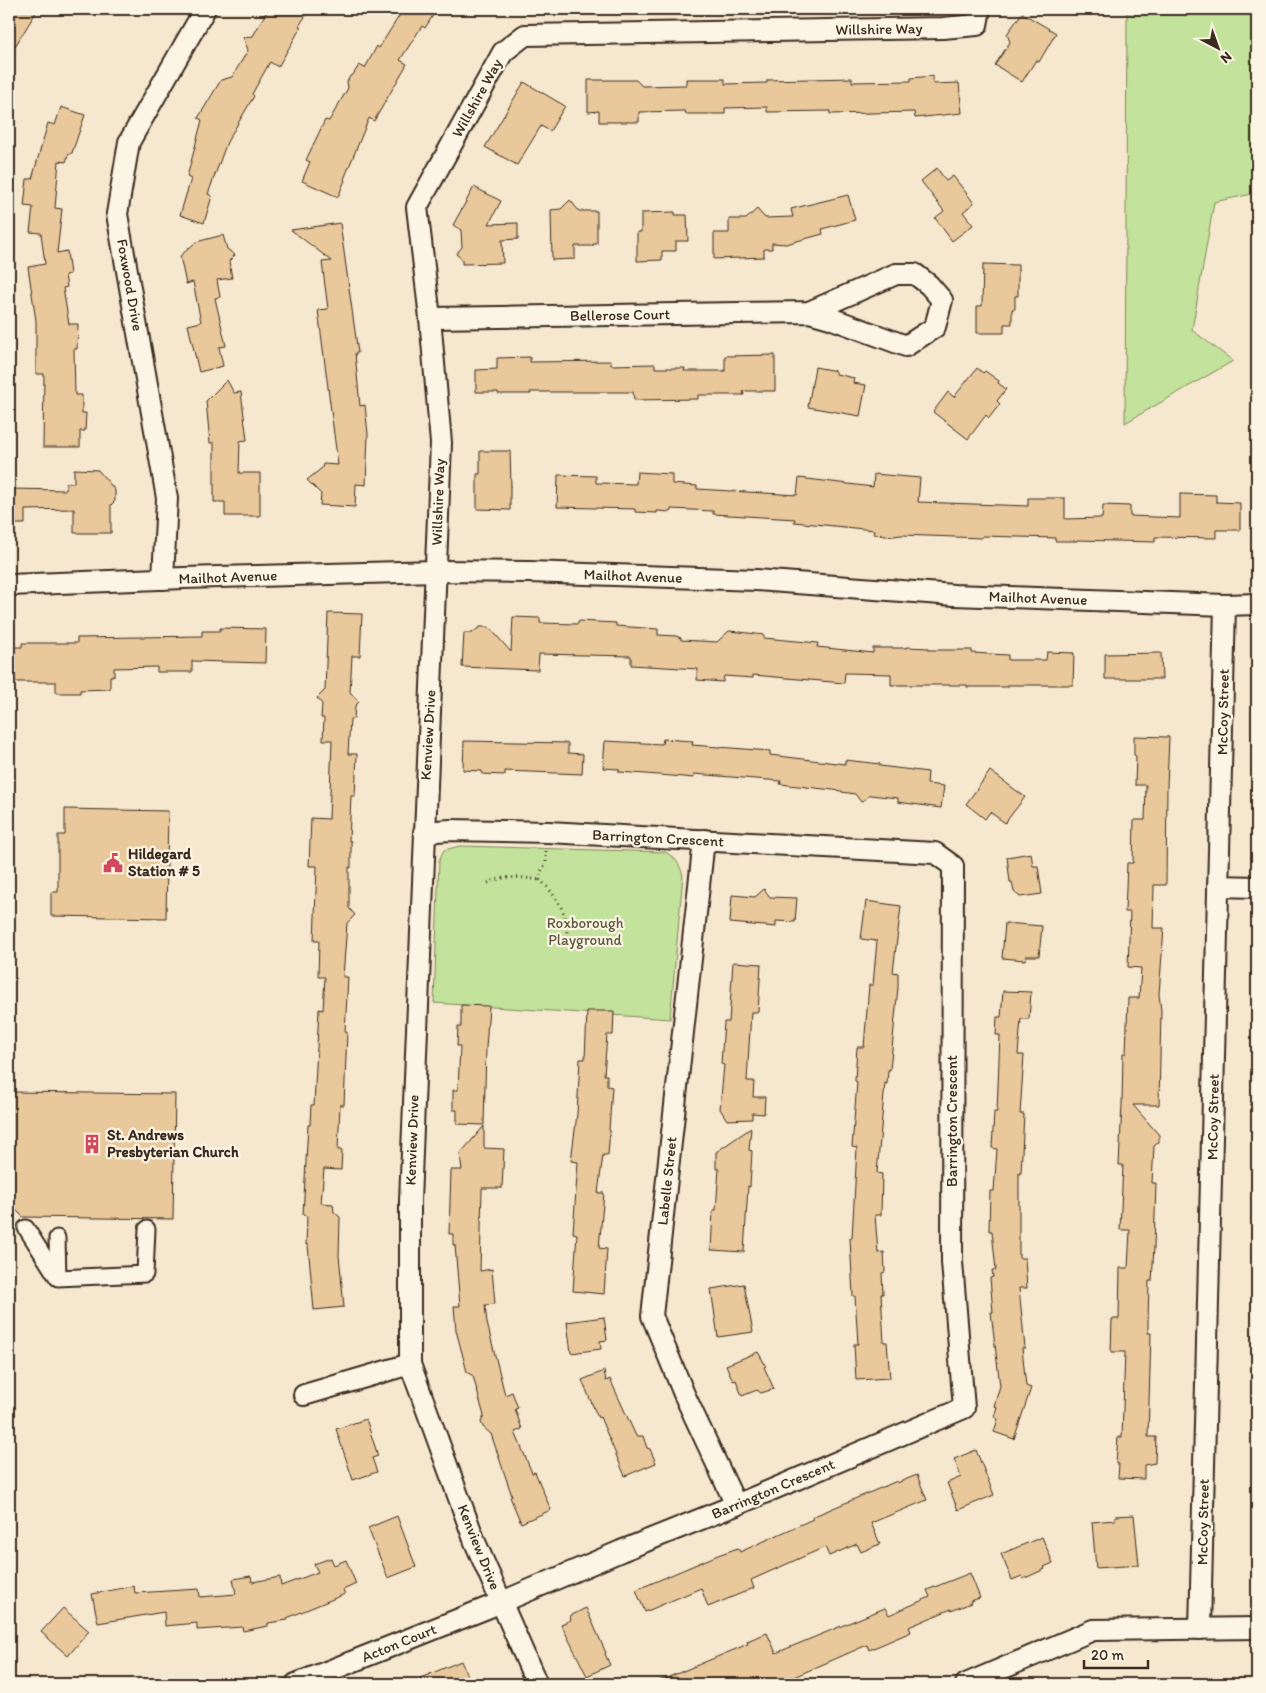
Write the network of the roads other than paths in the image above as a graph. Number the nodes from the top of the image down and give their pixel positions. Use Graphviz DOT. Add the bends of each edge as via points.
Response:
graph roads {
  1 [pos="980,9"];
  2 [pos="198,11"];
  3 [pos="809,312"];
  4 [pos="430,318"];
  5 [pos="436,571"];
  6 [pos="163,579"];
  7 [pos="9,586"];
  8 [pos="1225,604"];
  9 [pos="1257,604"];
  10 [pos="424,832"];
  11 [pos="704,840"];
  12 [pos="1218,886"];
  13 [pos="1257,887"];
  14 [pos="26,1228"];
  15 [pos="147,1229"];
  16 [pos="57,1238"];
  17 [pos="58,1278"];
  18 [pos="410,1364"];
  19 [pos="304,1395"];
  20 [pos="736,1505"];
  21 [pos="502,1602"];
  22 [pos="1257,1628"];
  23 [pos="1200,1630"];
  24 [pos="296,1684"];
  25 [pos="537,1684"];
  26 [pos="966,1684"];
  1 -- 4 [label="street, Willshire Way" via="977,25 943,28 525,35 502,52 417,207"];
  2 -- 6 [label="street, Foxwood Drive" via="129,142 117,214 167,498"];
  3 -- 3 [label="street, Bellerose Court" via="906,346 935,327 942,300 915,274 896,274"];
  3 -- 4 [label="street, Bellerose Court"];
  4 -- 5 [label="street, Willshire Way" via="441,442"];
  5 -- 6 [label="street, Mailhot Avenue"];
  5 -- 8 [label="street, Mailhot Avenue" via="756,580 954,595"];
  5 -- 10 [label="street, Kenview Drive"];
  6 -- 7 [label="street, Mailhot Avenue"];
  8 -- 9 [label="street, Mailhot Avenue"];
  8 -- 12 [label="street, McCoy Street"];
  10 -- 11 [label="street, Barrington Crescent" via="548,832"];
  10 -- 18 [label="street, Kenview Drive" via="410,1201"];
  11 -- 20 [label="street, Labelle Street" via="652,1316"];
  11 -- 20 [label="street, Barrington Crescent" via="935,853 953,866 952,1262 964,1408"];
  12 -- 13 [label="street"];
  12 -- 23 [label="street, McCoy Street"];
  14 -- 17 [label="street"];
  15 -- 17 [label="street" via="145,1274"];
  16 -- 17 [label="street"];
  18 -- 19 [label="street"];
  18 -- 21 [label="street, Kenview Drive" via="475,1542"];
  20 -- 21 [label="street, Barrington Crescent"];
  21 -- 24 [label="street, Acton Court"];
  21 -- 25 [label="street, Kenview Drive"];
  22 -- 23 [label="street"];
  23 -- 26 [label="street" via="1093,1630"];
}
